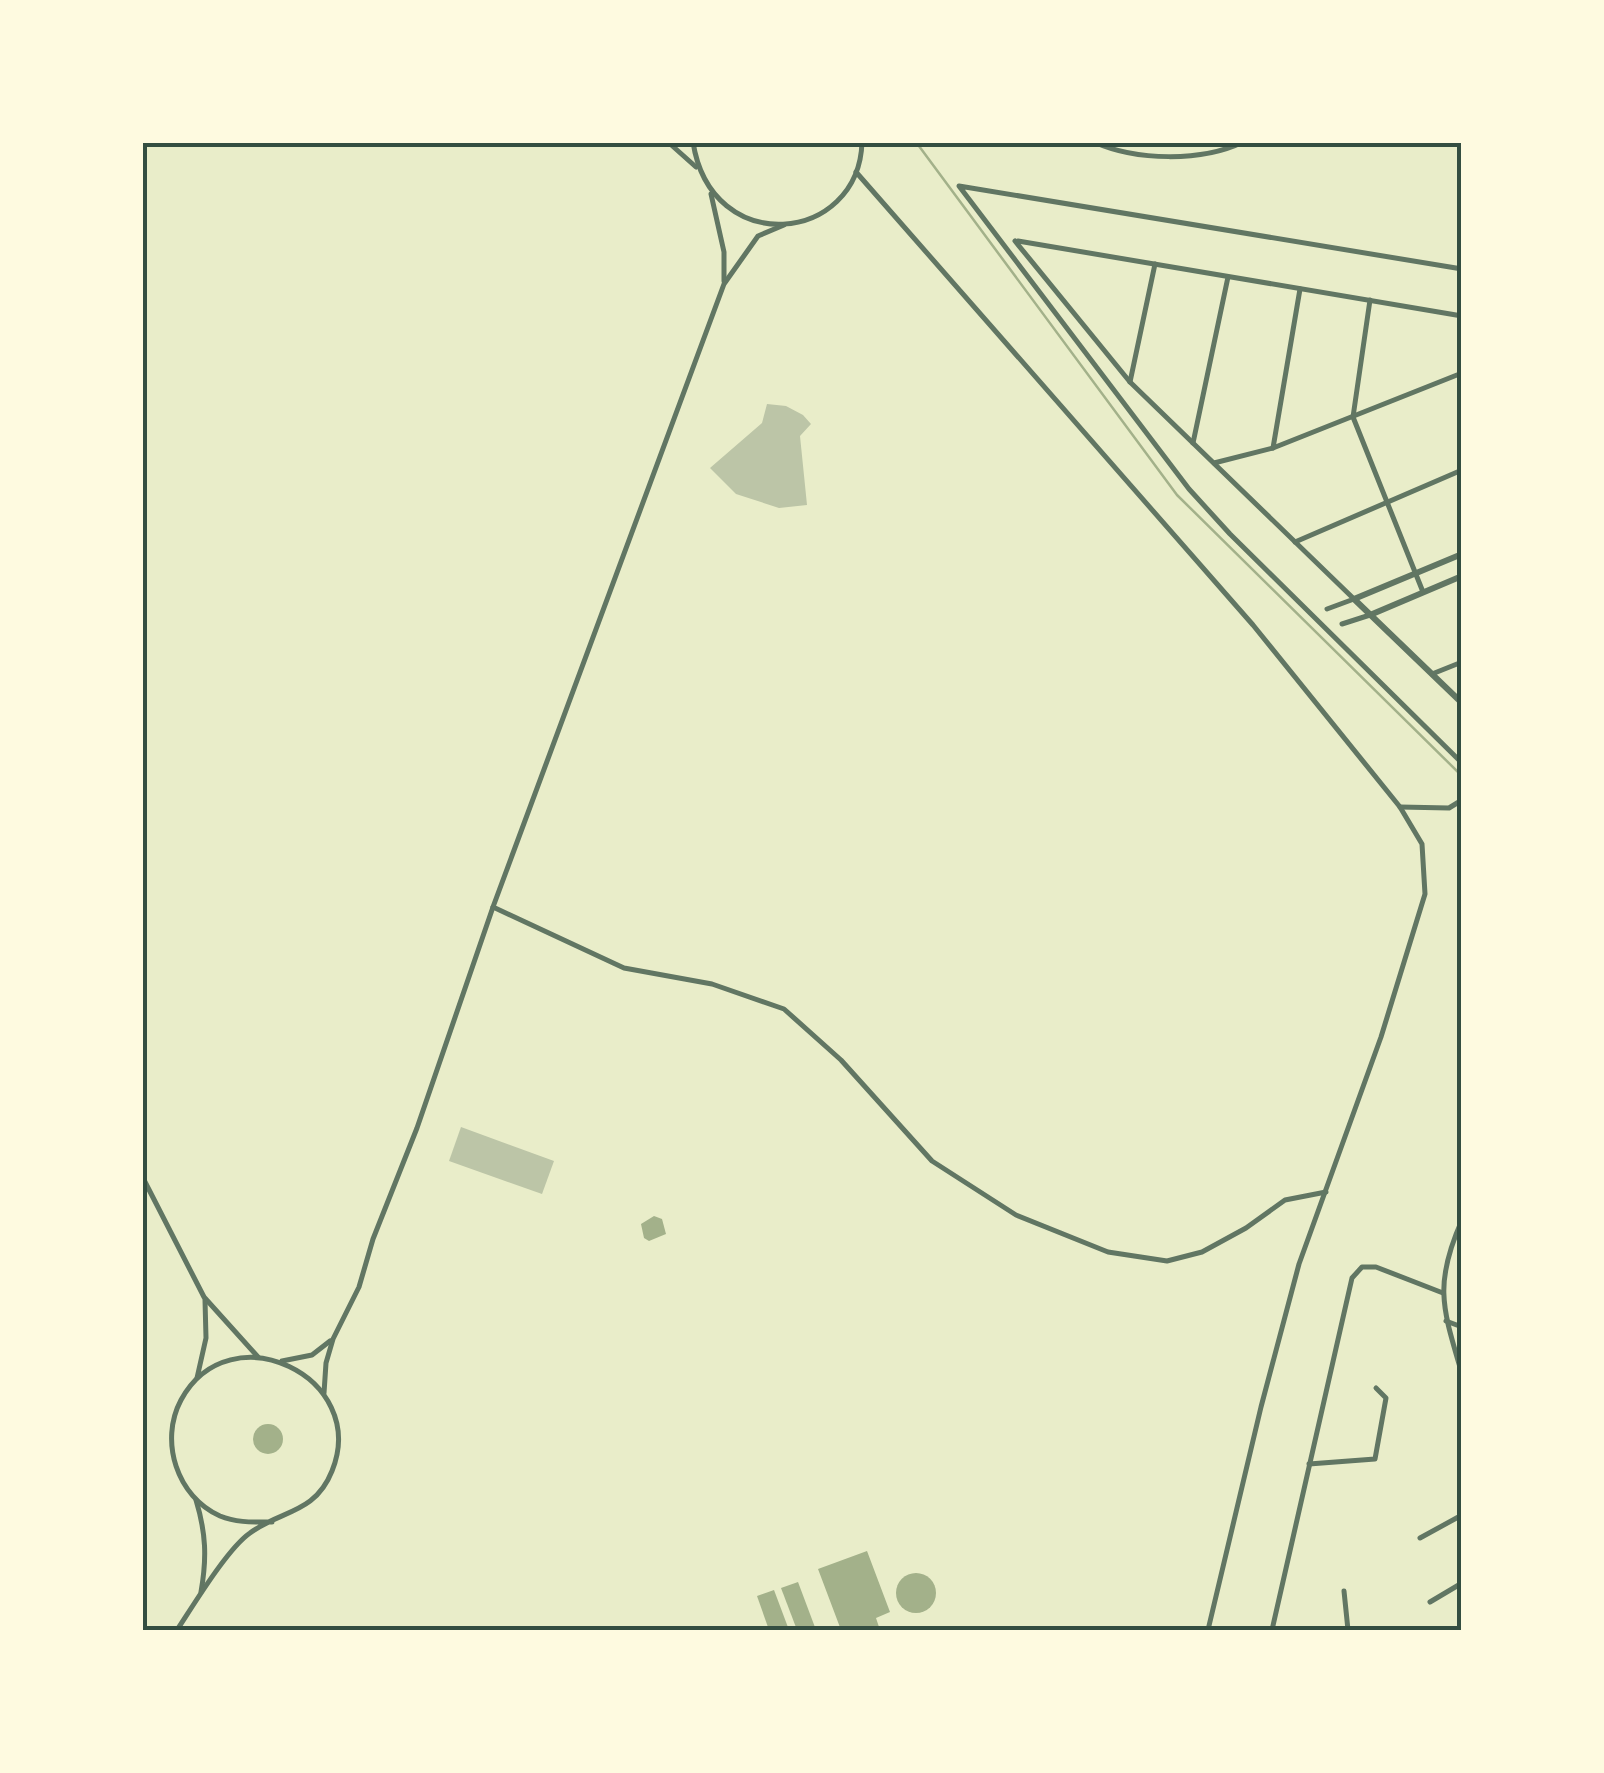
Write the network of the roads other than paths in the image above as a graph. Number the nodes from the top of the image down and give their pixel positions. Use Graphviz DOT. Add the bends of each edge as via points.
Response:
graph roads {
  1 [pos="668,142"];
  2 [pos="692,142"];
  3 [pos="862,142"];
  4 [pos="1094,142"];
  5 [pos="1243,142"];
  6 [pos="696,167"];
  7 [pos="856,172"];
  8 [pos="710,192"];
  9 [pos="784,225"];
  10 [pos="1155,264"];
  11 [pos="1462,269"];
  12 [pos="1228,276"];
  13 [pos="724,284"];
  14 [pos="1300,289"];
  15 [pos="1370,300"];
  16 [pos="1462,316"];
  17 [pos="1462,374"];
  18 [pos="1130,382"];
  19 [pos="1352,417"];
  20 [pos="1193,443"];
  21 [pos="1273,448"];
  22 [pos="1214,463"];
  23 [pos="1462,470"];
  24 [pos="1386,502"];
  25 [pos="1295,542"];
  26 [pos="1462,554"];
  27 [pos="1415,573"];
  28 [pos="1462,576"];
  29 [pos="1424,592"];
  30 [pos="1354,599"];
  31 [pos="1327,609"];
  32 [pos="1370,615"];
  33 [pos="1342,624"];
  34 [pos="1462,662"];
  35 [pos="1432,674"];
  36 [pos="1462,703"];
  37 [pos="1462,764"];
  38 [pos="1462,800"];
  39 [pos="1400,807"];
  40 [pos="493,906"];
  41 [pos="142,1176"];
  42 [pos="1326,1192"];
  43 [pos="1462,1220"];
  44 [pos="1444,1293"];
  45 [pos="204,1297"];
  46 [pos="1446,1320"];
  47 [pos="1462,1327"];
  48 [pos="333,1339"];
  49 [pos="258,1357"];
  50 [pos="280,1361"];
  51 [pos="1462,1374"];
  52 [pos="196,1380"];
  53 [pos="1376,1388"];
  54 [pos="324,1393"];
  55 [pos="1309,1464"];
  56 [pos="196,1500"];
  57 [pos="1462,1515"];
  58 [pos="272,1522"];
  59 [pos="1420,1538"];
  60 [pos="1462,1583"];
  61 [pos="1344,1591"];
  62 [pos="200,1595"];
  63 [pos="1430,1602"];
  64 [pos="177,1630"];
  65 [pos="1208,1630"];
  66 [pos="1272,1630"];
  67 [pos="1348,1630"];
  1 -- 6 [label="street"];
  2 -- 6 [label="street"];
  3 -- 7 [label="street"];
  4 -- 5 [label="street" via="1201,157"];
  6 -- 8 [label="street"];
  7 -- 9 [label="street" via="834,204"];
  7 -- 39 [label="street" via="1253,625"];
  8 -- 9 [label="street" via="743,217"];
  8 -- 13 [label="street"];
  9 -- 13 [label="street" via="758,236"];
  10 -- 12 [label="street"];
  10 -- 18 [label="street"];
  10 -- 18 [label="street" via="1015,241"];
  11 -- 37 [label="street" via="959,186 1189,489"];
  12 -- 14 [label="street"];
  12 -- 20 [label="street"];
  13 -- 40 [label="street"];
  14 -- 15 [label="street"];
  14 -- 21 [label="street"];
  15 -- 16 [label="street"];
  15 -- 19 [label="street"];
  17 -- 19 [label="street"];
  18 -- 20 [label="street"];
  19 -- 21 [label="street"];
  19 -- 24 [label="street"];
  20 -- 22 [label="street"];
  21 -- 22 [label="street"];
  22 -- 25 [label="street"];
  23 -- 24 [label="street"];
  24 -- 25 [label="street"];
  24 -- 27 [label="street"];
  25 -- 30 [label="street"];
  26 -- 27 [label="street"];
  27 -- 29 [label="street"];
  27 -- 30 [label="street"];
  28 -- 29 [label="street"];
  29 -- 32 [label="street"];
  30 -- 31 [label="street"];
  30 -- 32 [label="street"];
  32 -- 33 [label="street"];
  32 -- 35 [label="street"];
  34 -- 35 [label="street"];
  35 -- 36 [label="street"];
  38 -- 39 [label="street" via="1448,808"];
  39 -- 42 [label="street" via="1422,844 1424,894"];
  40 -- 42 [label="street" via="624,968 712,984 784,1009 841,1060 932,1161 1016,1215 1108,1252 1167,1260 1202,1252 1285,1200"];
  40 -- 48 [label="street" via="359,1288"];
  41 -- 45 [label="street"];
  42 -- 65 [label="street" via="1299,1264"];
  43 -- 44 [label="street" via="1446,1255"];
  44 -- 46 [label="street"];
  44 -- 55 [label="street" via="1376,1266 1362,1267 1352,1278"];
  45 -- 49 [label="street"];
  45 -- 52 [label="street" via="206,1338"];
  46 -- 47 [label="street"];
  46 -- 51 [label="street"];
  48 -- 50 [label="street" via="312,1355"];
  48 -- 54 [label="street"];
  49 -- 50 [label="street"];
  49 -- 52 [label="street" via="214,1367"];
  50 -- 54 [label="street"];
  52 -- 56 [label="street" via="173,1420 171,1448"];
  53 -- 55 [label="street" via="1386,1410 1375,1458"];
  54 -- 58 [label="street" via="338,1444 332,1471 298,1512"];
  55 -- 66 [label="street"];
  56 -- 58 [label="street" via="245,1523"];
  56 -- 62 [label="street" via="206,1535"];
  57 -- 59 [label="street"];
  58 -- 62 [label="street" via="242,1540"];
  60 -- 63 [label="street"];
  61 -- 67 [label="street"];
  62 -- 64 [label="street"];
}
